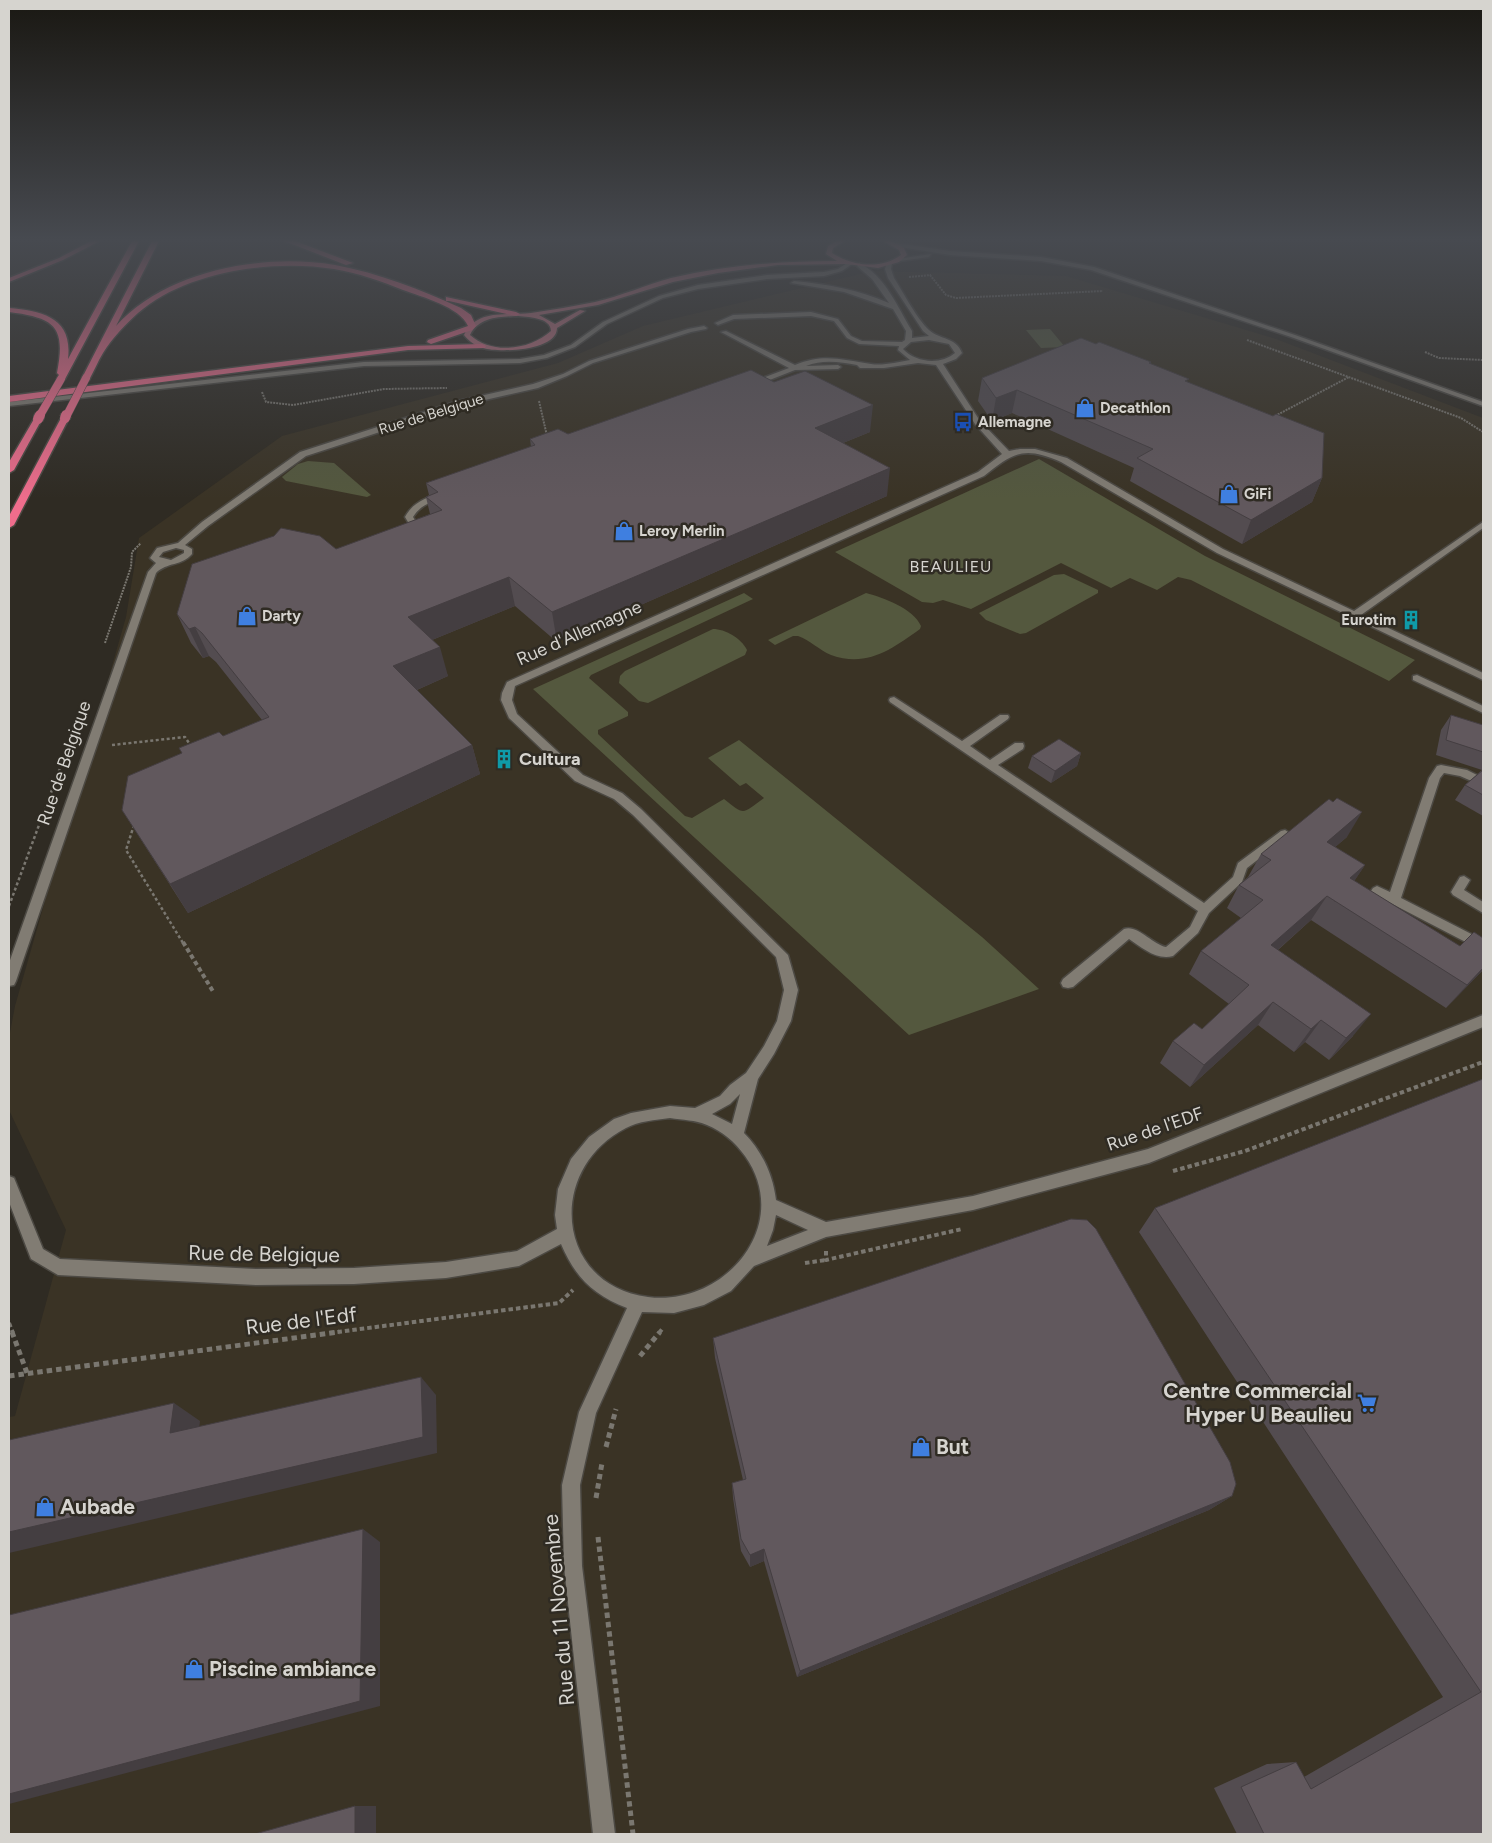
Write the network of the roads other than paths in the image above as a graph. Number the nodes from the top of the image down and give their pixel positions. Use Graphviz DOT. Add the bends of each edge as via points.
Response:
graph roads {
  1 [pos="57,327"];
  2 [pos="89,327"];
  3 [pos="112,327"];
  4 [pos="122,327"];
  5 [pos="470,327"];
  6 [pos="554,327"];
  7 [pos="599,327"];
  8 [pos="711,327"];
  9 [pos="728,327"];
  10 [pos="841,327"];
  11 [pos="906,327"];
  12 [pos="923,327"];
  13 [pos="1267,327"];
  14 [pos="713,331"];
  15 [pos="937,338"];
  16 [pos="905,342"];
  17 [pos="482,346"];
  18 [pos="408,348"];
  19 [pos="99,352"];
  20 [pos="763,352"];
  21 [pos="811,361"];
  22 [pos="918,361"];
  23 [pos="938,362"];
  24 [pos="868,365"];
  25 [pos="795,368"];
  26 [pos="61,379"];
  27 [pos="740,389"];
  28 [pos="9,399"];
  29 [pos="9,404"];
  30 [pos="1483,404"];
  31 [pos="1007,454"];
  32 [pos="9,470"];
  33 [pos="446,494"];
  34 [pos="1483,524"];
  35 [pos="9,525"];
  36 [pos="414,525"];
  37 [pos="180,545"];
  38 [pos="162,562"];
  39 [pos="1355,615"];
  40 [pos="1483,677"];
  41 [pos="1417,678"];
  42 [pos="894,700"];
  43 [pos="1483,710"];
  44 [pos="1004,718"];
  45 [pos="962,746"];
  46 [pos="1019,746"];
  47 [pos="990,765"];
  48 [pos="1483,782"];
  49 [pos="1285,834"];
  50 [pos="1464,880"];
  51 [pos="1377,891"];
  52 [pos="1394,899"];
  53 [pos="1483,908"];
  54 [pos="1205,910"];
  55 [pos="1483,946"];
  56 [pos="9,981"];
  57 [pos="1068,983"];
  58 [pos="1483,1021"];
  59 [pos="751,1078"];
  60 [pos="696,1115"];
  61 [pos="736,1135"];
  62 [pos="9,1183"];
  63 [pos="769,1204"];
  64 [pos="826,1230"];
  65 [pos="564,1234"];
  66 [pos="751,1260"];
  67 [pos="638,1304"];
  68 [pos="604,1834"];
  1 -- 26 [label="highway" via="64,342"];
  2 -- 26 [label="highway"];
  3 -- 19 [label="highway"];
  4 -- 19 [label="highway"];
  5 -- 17 [label="main road" via="467,335"];
  5 -- 18 [label="highway"];
  6 -- 17 [label="main road" via="549,337 531,346 505,349"];
  7 -- 29 [label="street" via="573,346 545,357 513,362 364,364"];
  8 -- 14 [label="street, Rue de Belgique"];
  9 -- 14 [label="street"];
  10 -- 16 [label="street" via="849,337 861,343"];
  11 -- 16 [label="street" via="909,331"];
  12 -- 15 [label="street"];
  13 -- 30 [label="street"];
  14 -- 20 [label="street"];
  14 -- 37 [label="street, Rue de Belgique" via="690,330 591,362 535,386 461,403 304,454"];
  15 -- 16 [label="street"];
  15 -- 23 [label="street" via="956,346 959,353 952,359"];
  16 -- 22 [label="street" via="900,349 902,354"];
  17 -- 18 [label="highway"];
  18 -- 28 [label="highway"];
  19 -- 35 [label="highway, bridge"];
  20 -- 21 [label="street"];
  20 -- 25 [label="street"];
  21 -- 24 [label="street" via="831,359"];
  21 -- 25 [label="street"];
  22 -- 23 [label="street"];
  22 -- 24 [label="street"];
  23 -- 31 [label="street" via="978,422"];
  24 -- 25 [label="street"];
  25 -- 27 [label="street"];
  26 -- 32 [label="highway, bridge"];
  31 -- 39 [label="street" via="1032,452 1051,454 1064,460 1220,551"];
  31 -- 59 [label="street, Rue d'Allemagne" via="981,474 528,675 511,684 505,693 506,704 513,716 568,769 588,784 618,796 637,812 782,955 790,990 784,1022"];
  33 -- 36 [label="street" via="418,504 409,517"];
  34 -- 39 [label="street"];
  37 -- 38 [label="street" via="156,552 154,558"];
  37 -- 38 [label="street" via="188,549 185,557"];
  38 -- 56 [label="street, Rue de Belgique" via="152,572"];
  39 -- 40 [label="street"];
  41 -- 43 [label="street"];
  42 -- 45 [label="street"];
  44 -- 45 [label="street"];
  45 -- 47 [label="street"];
  46 -- 47 [label="street"];
  47 -- 54 [label="street"];
  48 -- 52 [label="street" via="1463,773 1441,769 1435,778"];
  49 -- 54 [label="street" via="1242,866 1238,879"];
  50 -- 53 [label="street" via="1457,892"];
  51 -- 52 [label="street"];
  52 -- 55 [label="street"];
  54 -- 57 [label="street" via="1194,930 1168,952 1156,950 1128,932"];
  58 -- 64 [label="street, Rue de l'EDF" via="1149,1156 973,1203"];
  59 -- 60 [label="street" via="725,1100"];
  59 -- 61 [label="street, Rue d'Allemagne"];
  60 -- 61 [label="street"];
  60 -- 65 [label="street" via="670,1112 644,1115 619,1124 597,1139 579,1159 567,1182 562,1208"];
  61 -- 63 [label="street" via="754,1154 765,1177"];
  62 -- 65 [label="street, Rue de Belgique" via="37,1254 58,1267 256,1278 354,1276 446,1270 519,1258"];
  63 -- 64 [label="street"];
  63 -- 66 [label="street" via="765,1233"];
  64 -- 66 [label="street, Rue de l'EDF"];
  65 -- 67 [label="street" via="573,1257 588,1277 610,1294"];
  66 -- 67 [label="street" via="730,1282 702,1299 670,1306"];
  67 -- 68 [label="street, Rue du 11 Novembre" via="588,1412 571,1485 573,1566"];
}
